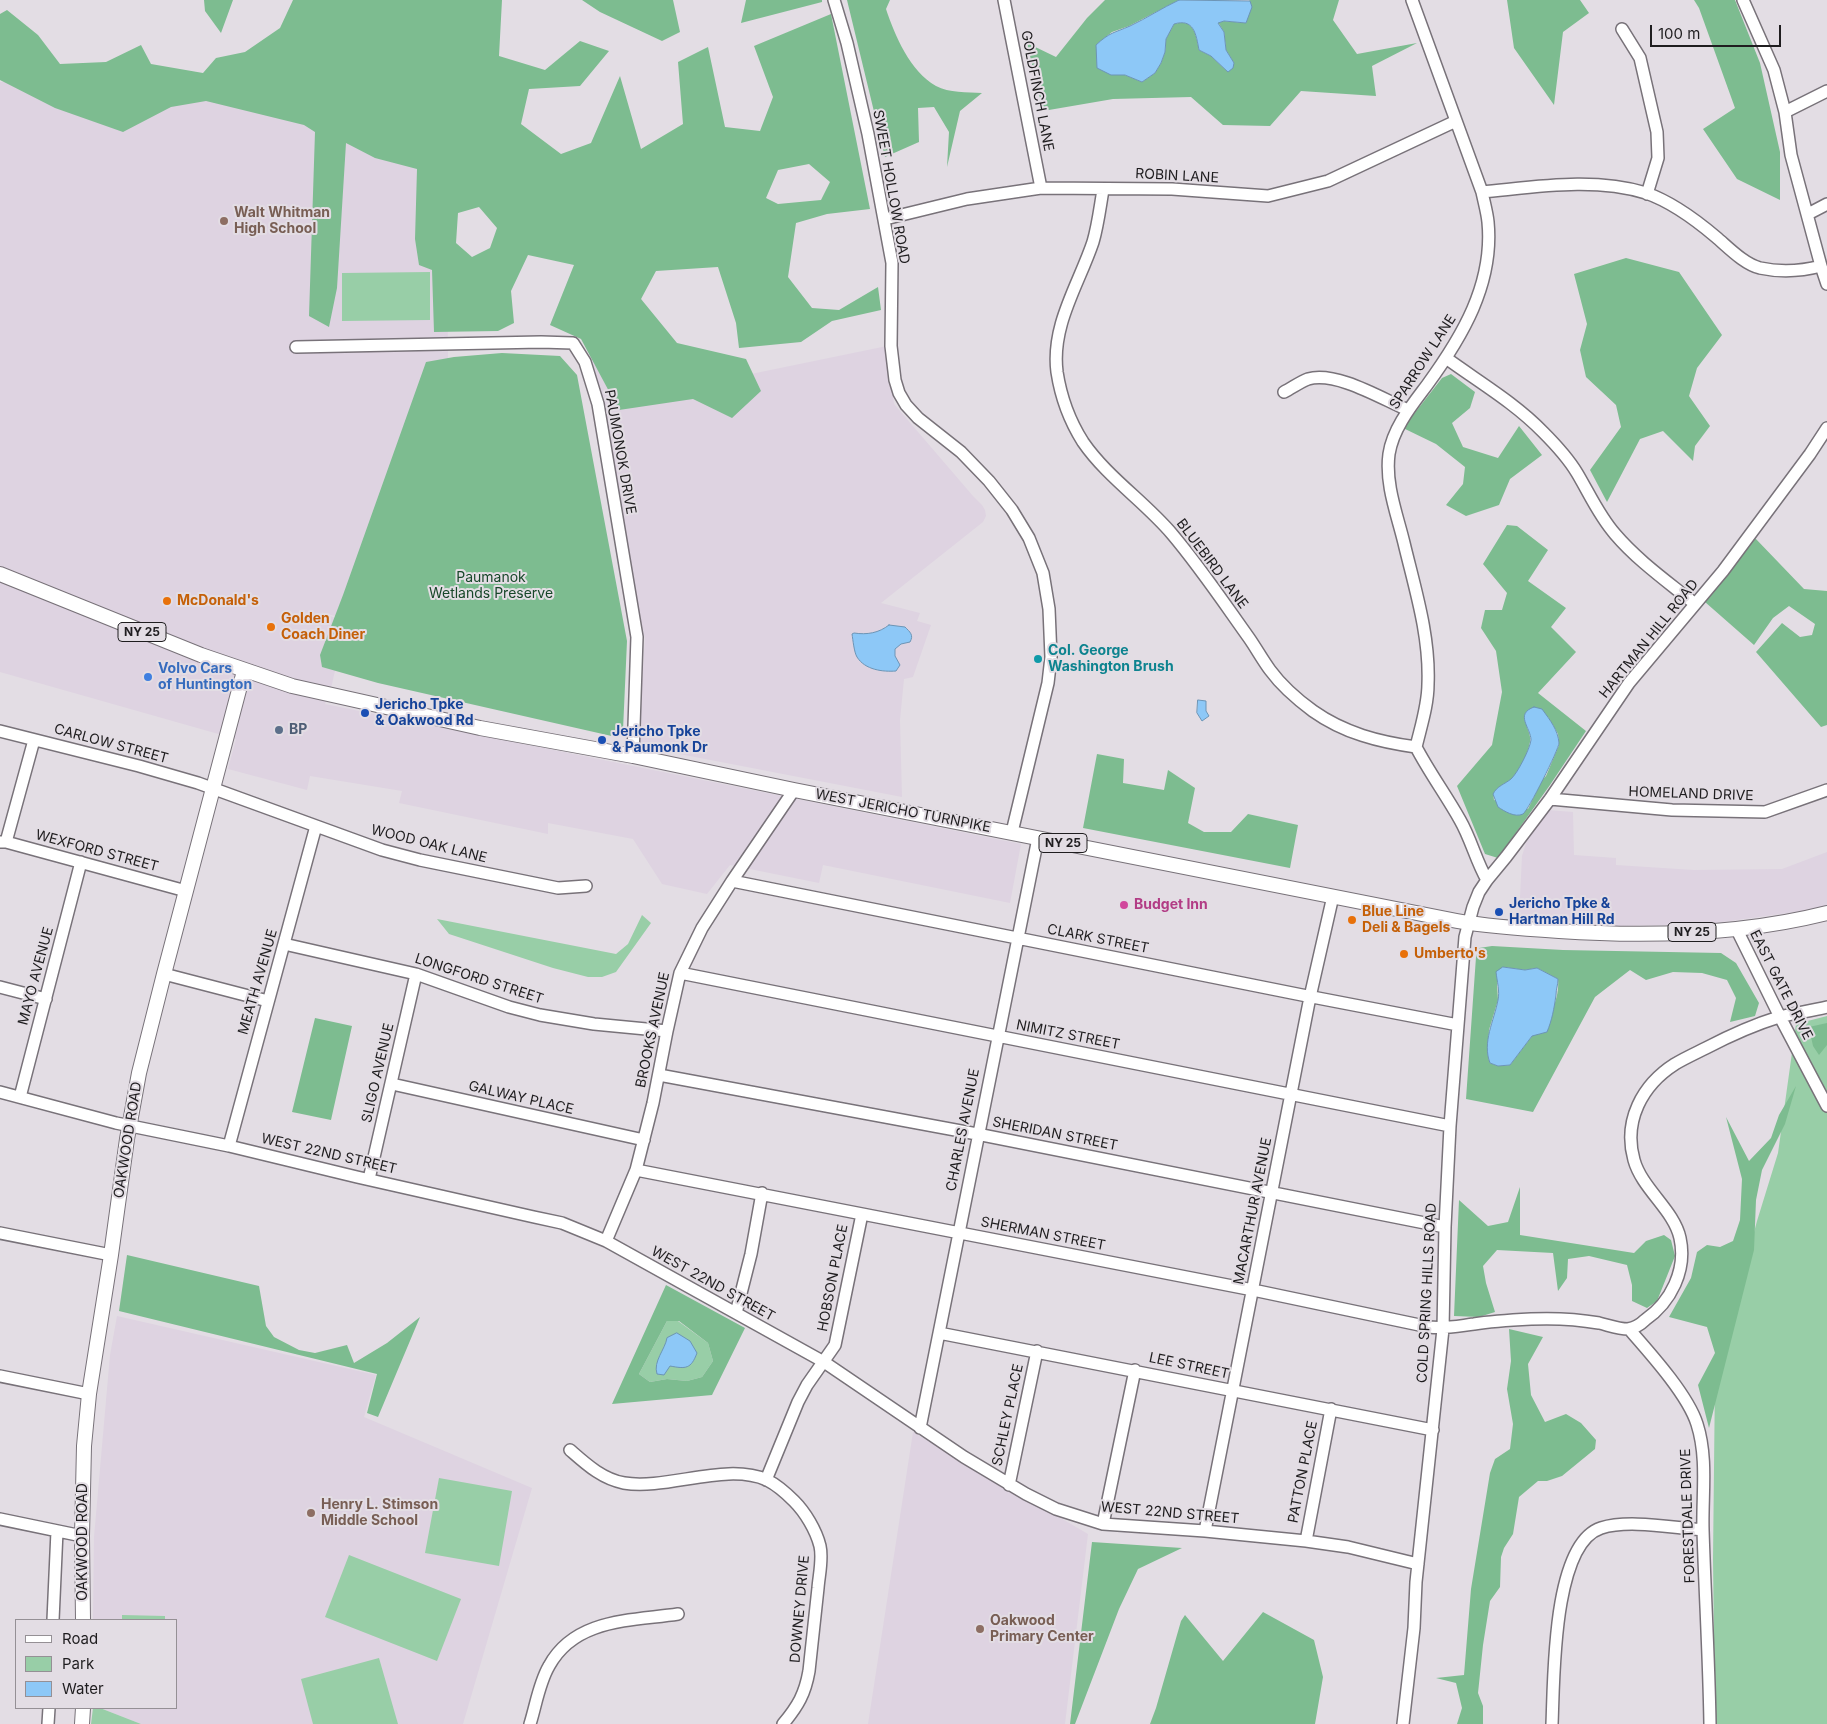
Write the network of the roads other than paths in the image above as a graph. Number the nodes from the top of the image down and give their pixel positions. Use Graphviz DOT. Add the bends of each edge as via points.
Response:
graph roads {
  1 [pos="834,0"];
  2 [pos="1004,0"];
  3 [pos="1412,0"];
  4 [pos="1743,0"];
  5 [pos="1622,29"];
  6 [pos="1827,91"];
  7 [pos="1785,112"];
  8 [pos="1456,121"];
  9 [pos="1041,188"];
  10 [pos="1103,190"];
  11 [pos="1482,192"];
  12 [pos="1647,194"];
  13 [pos="1827,204"];
  14 [pos="1808,214"];
  15 [pos="884,219"];
  16 [pos="1821,266"];
  17 [pos="1827,284"];
  18 [pos="296,347"];
  19 [pos="1446,358"];
  20 [pos="1284,392"];
  21 [pos="1408,410"];
  22 [pos="1827,428"];
  23 [pos="0,574"];
  24 [pos="1695,604"];
  25 [pos="244,671"];
  26 [pos="0,731"];
  27 [pos="34,740"];
  28 [pos="1416,747"];
  29 [pos="633,756"];
  30 [pos="213,789"];
  31 [pos="794,790"];
  32 [pos="1827,790"];
  33 [pos="1550,799"];
  34 [pos="316,826"];
  35 [pos="1012,832"];
  36 [pos="1038,838"];
  37 [pos="3,842"];
  38 [pos="81,862"];
  39 [pos="1487,880"];
  40 [pos="732,881"];
  41 [pos="586,886"];
  42 [pos="186,891"];
  43 [pos="1333,896"];
  44 [pos="1827,913"];
  45 [pos="1468,923"];
  46 [pos="1737,930"];
  47 [pos="1018,938"];
  48 [pos="284,944"];
  49 [pos="680,973"];
  50 [pos="164,974"];
  51 [pos="416,974"];
  52 [pos="0,987"];
  53 [pos="1310,997"];
  54 [pos="46,999"];
  55 [pos="268,1001"];
  56 [pos="1827,1007"];
  57 [pos="1780,1017"];
  58 [pos="1458,1025"];
  59 [pos="667,1031"];
  60 [pos="997,1037"];
  61 [pos="659,1074"];
  62 [pos="392,1084"];
  63 [pos="0,1092"];
  64 [pos="1291,1095"];
  65 [pos="20,1097"];
  66 [pos="1827,1106"];
  67 [pos="129,1126"];
  68 [pos="1450,1126"];
  69 [pos="977,1134"];
  70 [pos="644,1140"];
  71 [pos="229,1146"];
  72 [pos="636,1170"];
  73 [pos="369,1179"];
  74 [pos="762,1193"];
  75 [pos="1273,1193"];
  76 [pos="862,1214"];
  77 [pos="1445,1227"];
  78 [pos="0,1233"];
  79 [pos="959,1233"];
  80 [pos="606,1241"];
  81 [pos="112,1255"];
  82 [pos="1253,1290"];
  83 [pos="736,1314"];
  84 [pos="1443,1329"];
  85 [pos="1630,1329"];
  86 [pos="939,1333"];
  87 [pos="1037,1351"];
  88 [pos="824,1362"];
  89 [pos="1136,1370"];
  90 [pos="0,1376"];
  91 [pos="1233,1390"];
  92 [pos="89,1394"];
  93 [pos="1331,1409"];
  94 [pos="920,1428"];
  95 [pos="1434,1430"];
  96 [pos="570,1450"];
  97 [pos="766,1480"];
  98 [pos="1009,1484"];
  99 [pos="0,1519"];
  100 [pos="1103,1524"];
  101 [pos="1703,1530"];
  102 [pos="57,1531"];
  103 [pos="1205,1531"];
  104 [pos="82,1536"];
  105 [pos="1306,1541"];
  106 [pos="1418,1564"];
  107 [pos="678,1614"];
  108 [pos="53,1619"];
  109 [pos="83,1619"];
  110 [pos="49,1709"];
  111 [pos="83,1709"];
  112 [pos="48,1724"];
  113 [pos="82,1724"];
  114 [pos="530,1724"];
  115 [pos="782,1724"];
  116 [pos="1403,1724"];
  117 [pos="1552,1724"];
  118 [pos="1710,1724"];
  1 -- 15 [label="street, SWEET HOLLOW ROAD" via="847,42"];
  2 -- 9 [label="street, GOLDFINCH LANE"];
  3 -- 8 [label="street, SPARROW LANE"];
  4 -- 7 [label="street" via="1774,70"];
  5 -- 12 [label="street" via="1640,58 1657,132 1658,158"];
  6 -- 7 [label="street"];
  7 -- 14 [label="street" via="1791,155"];
  8 -- 10 [label="street, ROBIN LANE" via="1328,181 1268,196 1174,189"];
  8 -- 11 [label="street, SPARROW LANE"];
  9 -- 10 [label="street, ROBIN LANE"];
  9 -- 15 [label="street, ROBIN LANE" via="967,199"];
  10 -- 28 [label="street, BLUEBIRD LANE" via="1093,240 1067,307 1056,351 1062,401 1073,426 1107,469 1172,533 1270,671 1293,694 1313,712 1347,730"];
  11 -- 12 [label="street" via="1574,184 1626,188"];
  11 -- 19 [label="street, SPARROW LANE" via="1488,222 1488,245 1480,292"];
  12 -- 16 [label="street" via="1692,218 1740,258 1759,268 1801,270"];
  13 -- 14 [label="street"];
  14 -- 16 [label="street"];
  15 -- 35 [label="street, SWEET HOLLOW ROAD" via="892,263 892,346 899,393 918,418 961,452 989,481 1029,538 1043,573 1049,609 1048,683"];
  16 -- 17 [label="street"];
  18 -- 29 [label="street, PAUMONOK DRIVE" via="573,343 584,362 598,404 636,637"];
  19 -- 21 [label="street, SPARROW LANE"];
  19 -- 24 [label="street" via="1542,431 1564,454 1615,534"];
  20 -- 21 [label="street" via="1309,379 1330,378"];
  21 -- 28 [label="street, SPARROW LANE" via="1396,434 1388,469 1429,664 1426,707"];
  22 -- 24 [label="street, HARTMAN HILL ROAD" via="1747,540"];
  23 -- 25 [label="main road, WEST JERICHO TURNPIKE / NY 25"];
  24 -- 33 [label="street, HARTMAN HILL ROAD" via="1629,683"];
  25 -- 29 [label="main road, WEST JERICHO TURNPIKE / NY 25" via="292,686 412,714"];
  25 -- 30 [label="main road, OAKWOOD ROAD"];
  26 -- 27 [label="street, CARLOW STREET"];
  27 -- 30 [label="street, CARLOW STREET" via="140,766"];
  27 -- 37 [label="street"];
  28 -- 39 [label="street" via="1461,821"];
  29 -- 31 [label="main road, WEST JERICHO TURNPIKE / NY 25"];
  30 -- 34 [label="street, WOOD OAK LANE"];
  30 -- 42 [label="main road, OAKWOOD ROAD"];
  31 -- 35 [label="main road, WEST JERICHO TURNPIKE / NY 25"];
  31 -- 40 [label="street, BROOKS AVENUE"];
  32 -- 33 [label="street, HOMELAND DRIVE" via="1765,812 1672,810"];
  33 -- 39 [label="street, HARTMAN HILL ROAD"];
  34 -- 41 [label="street, WOOD OAK LANE" via="420,860 558,888"];
  34 -- 48 [label="street, MEATH AVENUE"];
  35 -- 36 [label="main road, WEST JERICHO TURNPIKE / NY 25"];
  36 -- 43 [label="main road, WEST JERICHO TURNPIKE / NY 25"];
  36 -- 47 [label="street, CHARLES AVENUE"];
  37 -- 38 [label="street, WEXFORD STREET"];
  38 -- 42 [label="street, WEXFORD STREET"];
  38 -- 54 [label="street, MAYO AVENUE"];
  39 -- 45 [label="street, HARTMAN HILL ROAD" via="1478,892"];
  40 -- 47 [label="street, CLARK STREET"];
  40 -- 49 [label="street, BROOKS AVENUE" via="702,928"];
  42 -- 50 [label="main road, OAKWOOD ROAD"];
  43 -- 45 [label="main road, WEST JERICHO TURNPIKE / NY 25"];
  43 -- 53 [label="street, MACARTHUR AVENUE"];
  44 -- 46 [label="main road, WEST JERICHO TURNPIKE / NY 25"];
  45 -- 46 [label="main road, WEST JERICHO TURNPIKE / NY 25" via="1606,934"];
  45 -- 58 [label="street, COLD SPRING HILLS ROAD"];
  46 -- 57 [label="street, EAST GATE DRIVE"];
  47 -- 53 [label="street, CLARK STREET"];
  47 -- 60 [label="street, CHARLES AVENUE"];
  48 -- 51 [label="street, LONGFORD STREET"];
  48 -- 55 [label="street, MEATH AVENUE"];
  49 -- 59 [label="street, BROOKS AVENUE"];
  49 -- 60 [label="street, NIMITZ STREET"];
  50 -- 55 [label="street"];
  50 -- 67 [label="main road, OAKWOOD ROAD"];
  51 -- 59 [label="street, LONGFORD STREET" via="540,1015"];
  51 -- 62 [label="street, SLIGO AVENUE"];
  52 -- 54 [label="street"];
  53 -- 58 [label="street, CLARK STREET"];
  53 -- 64 [label="street, MACARTHUR AVENUE"];
  54 -- 65 [label="street, MAYO AVENUE"];
  55 -- 71 [label="street, MEATH AVENUE"];
  56 -- 57 [label="street"];
  57 -- 66 [label="street, EAST GATE DRIVE"];
  57 -- 85 [label="street" via="1734,1034 1676,1063 1645,1091 1635,1109 1630,1144 1634,1162 1672,1220 1680,1237 1682,1258 1677,1280 1660,1308"];
  58 -- 68 [label="street, COLD SPRING HILLS ROAD"];
  59 -- 61 [label="street, BROOKS AVENUE"];
  60 -- 64 [label="street, NIMITZ STREET"];
  60 -- 69 [label="street, CHARLES AVENUE"];
  61 -- 69 [label="street, SHERIDAN STREET"];
  61 -- 70 [label="street, BROOKS AVENUE"];
  62 -- 70 [label="street, GALWAY PLACE"];
  62 -- 73 [label="street, SLIGO AVENUE"];
  63 -- 65 [label="street, WEST 22ND STREET"];
  64 -- 68 [label="street, NIMITZ STREET"];
  64 -- 75 [label="street, MACARTHUR AVENUE"];
  65 -- 67 [label="street, WEST 22ND STREET"];
  67 -- 71 [label="street, WEST 22ND STREET"];
  67 -- 81 [label="main road, OAKWOOD ROAD"];
  68 -- 77 [label="street, COLD SPRING HILLS ROAD"];
  69 -- 75 [label="street, SHERIDAN STREET"];
  69 -- 79 [label="street, CHARLES AVENUE"];
  70 -- 72 [label="street, BROOKS AVENUE"];
  71 -- 73 [label="street, WEST 22ND STREET"];
  72 -- 74 [label="street, SHERMAN STREET"];
  72 -- 80 [label="street, BROOKS AVENUE"];
  73 -- 80 [label="street, WEST 22ND STREET" via="562,1223"];
  74 -- 76 [label="street, SHERMAN STREET"];
  74 -- 83 [label="street"];
  75 -- 77 [label="street, SHERIDAN STREET"];
  75 -- 82 [label="street, MACARTHUR AVENUE"];
  76 -- 79 [label="street, SHERMAN STREET"];
  76 -- 88 [label="street, HOBSON PLACE" via="835,1345"];
  77 -- 84 [label="street, COLD SPRING HILLS ROAD"];
  78 -- 81 [label="street"];
  79 -- 82 [label="street, SHERMAN STREET"];
  79 -- 86 [label="street, CHARLES AVENUE"];
  80 -- 83 [label="street, WEST 22ND STREET"];
  81 -- 92 [label="main road, OAKWOOD ROAD"];
  82 -- 84 [label="street, SHERMAN STREET"];
  82 -- 91 [label="street, MACARTHUR AVENUE"];
  83 -- 88 [label="street, WEST 22ND STREET"];
  84 -- 85 [label="street, SHERMAN STREET" via="1498,1321 1558,1318"];
  84 -- 95 [label="street, COLD SPRING HILLS ROAD"];
  85 -- 101 [label="street, FORESTDALE DRIVE" via="1687,1402 1697,1424 1702,1452"];
  86 -- 87 [label="street, LEE STREET"];
  86 -- 94 [label="street, CHARLES AVENUE"];
  87 -- 89 [label="street, LEE STREET"];
  87 -- 98 [label="street, SCHLEY PLACE"];
  88 -- 94 [label="street, WEST 22ND STREET"];
  88 -- 97 [label="street, HOBSON PLACE" via="798,1402"];
  89 -- 91 [label="street, LEE STREET"];
  89 -- 100 [label="street"];
  90 -- 92 [label="street"];
  91 -- 93 [label="street, LEE STREET"];
  91 -- 103 [label="street, MACARTHUR AVENUE"];
  92 -- 104 [label="main road, OAKWOOD ROAD"];
  93 -- 95 [label="street, LEE STREET"];
  93 -- 105 [label="street, PATTON PLACE"];
  94 -- 98 [label="street, WEST 22ND STREET"];
  95 -- 106 [label="street, COLD SPRING HILLS ROAD"];
  96 -- 97 [label="street" via="604,1476 623,1483 645,1485 726,1475"];
  97 -- 115 [label="street, DOWNEY DRIVE" via="784,1491 801,1508 820,1547 806,1686 798,1706"];
  98 -- 100 [label="street, WEST 22ND STREET" via="1056,1509"];
  99 -- 102 [label="street"];
  100 -- 103 [label="street, WEST 22ND STREET"];
  101 -- 117 [label="street" via="1631,1524 1599,1529 1588,1535 1570,1567 1560,1600"];
  101 -- 118 [label="street, FORESTDALE DRIVE"];
  102 -- 104 [label="street"];
  102 -- 108 [label="street"];
  103 -- 105 [label="street, WEST 22ND STREET"];
  104 -- 109 [label="main road, OAKWOOD ROAD"];
  105 -- 106 [label="street, WEST 22ND STREET" via="1348,1547"];
  106 -- 116 [label="street, COLD SPRING HILLS ROAD"];
  107 -- 114 [label="street" via="609,1623 575,1636 549,1666"];
  110 -- 112 [label="street"];
  111 -- 113 [label="main road"];
}
